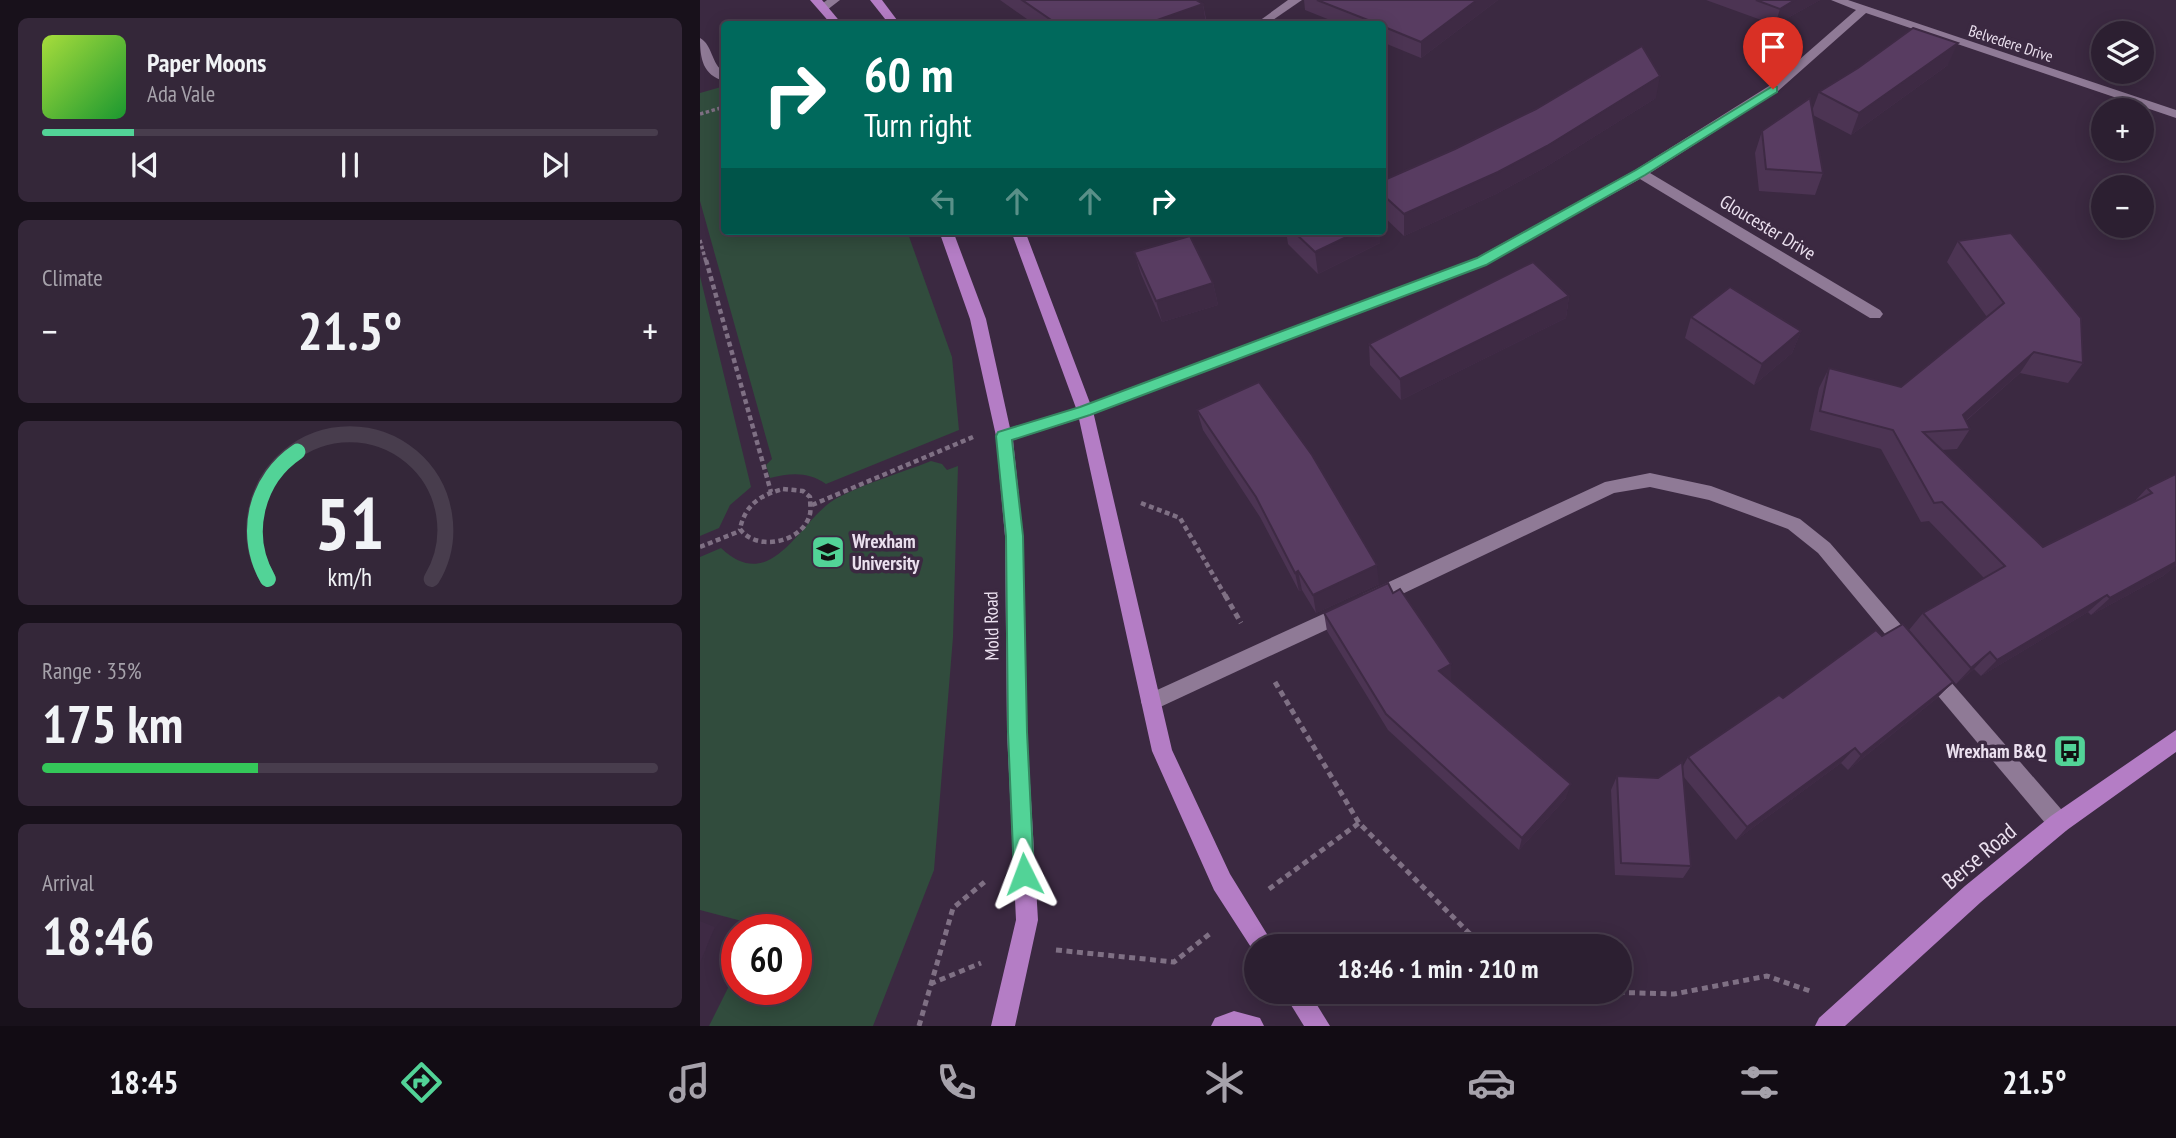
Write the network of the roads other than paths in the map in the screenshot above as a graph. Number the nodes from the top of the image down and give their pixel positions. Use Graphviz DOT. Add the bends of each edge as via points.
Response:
graph roads {
  1 [pos="834,0"];
  2 [pos="876,0"];
  3 [pos="1296,0"];
  4 [pos="1837,0"];
  5 [pos="820,4"];
  6 [pos="1863,10"];
  7 [pos="834,21"];
  8 [pos="893,21"];
  9 [pos="1264,21"];
  10 [pos="700,42"];
  11 [pos="721,75"];
  12 [pos="2176,114"];
  13 [pos="1640,173"];
  14 [pos="947,235"];
  15 [pos="1019,235"];
  16 [pos="1875,314"];
  17 [pos="1085,411"];
  18 [pos="1004,436"];
  19 [pos="1152,702"];
  20 [pos="2176,740"];
  21 [pos="2059,824"];
  22 [pos="1256,934"];
  23 [pos="1303,1004"];
  24 [pos="1003,1026"];
  25 [pos="1223,1026"];
  26 [pos="1252,1026"];
  27 [pos="1318,1026"];
  28 [pos="1827,1026"];
  1 -- 5 [label="street"];
  2 -- 8 [label="main road"];
  3 -- 9 [label="street"];
  4 -- 6 [label="street, Belvedere Drive"];
  5 -- 7 [label="main road"];
  6 -- 12 [label="street, Belvedere Drive"];
  6 -- 13 [label="street" via="1773,89"];
  10 -- 11 [label="street" via="711,69"];
  13 -- 16 [label="street, Gloucester Drive"];
  13 -- 17 [label="street" via="1481,261"];
  14 -- 18 [label="main road, Mold Road" via="978,319"];
  15 -- 17 [label="main road"];
  17 -- 18 [label="main road"];
  17 -- 19 [label="main road"];
  18 -- 24 [label="main road, Mold Road" via="1014,536 1017,732 1027,920"];
  19 -- 21 [label="street" via="1611,487 1650,480 1711,493 1794,524 1824,548"];
  19 -- 22 [label="main road" via="1162,751 1222,882"];
  20 -- 21 [label="main road, Berse Road"];
  21 -- 28 [label="main road, Berse Road" via="1973,894"];
  23 -- 27 [label="main road"];
  25 -- 26 [label="main road"];
}
